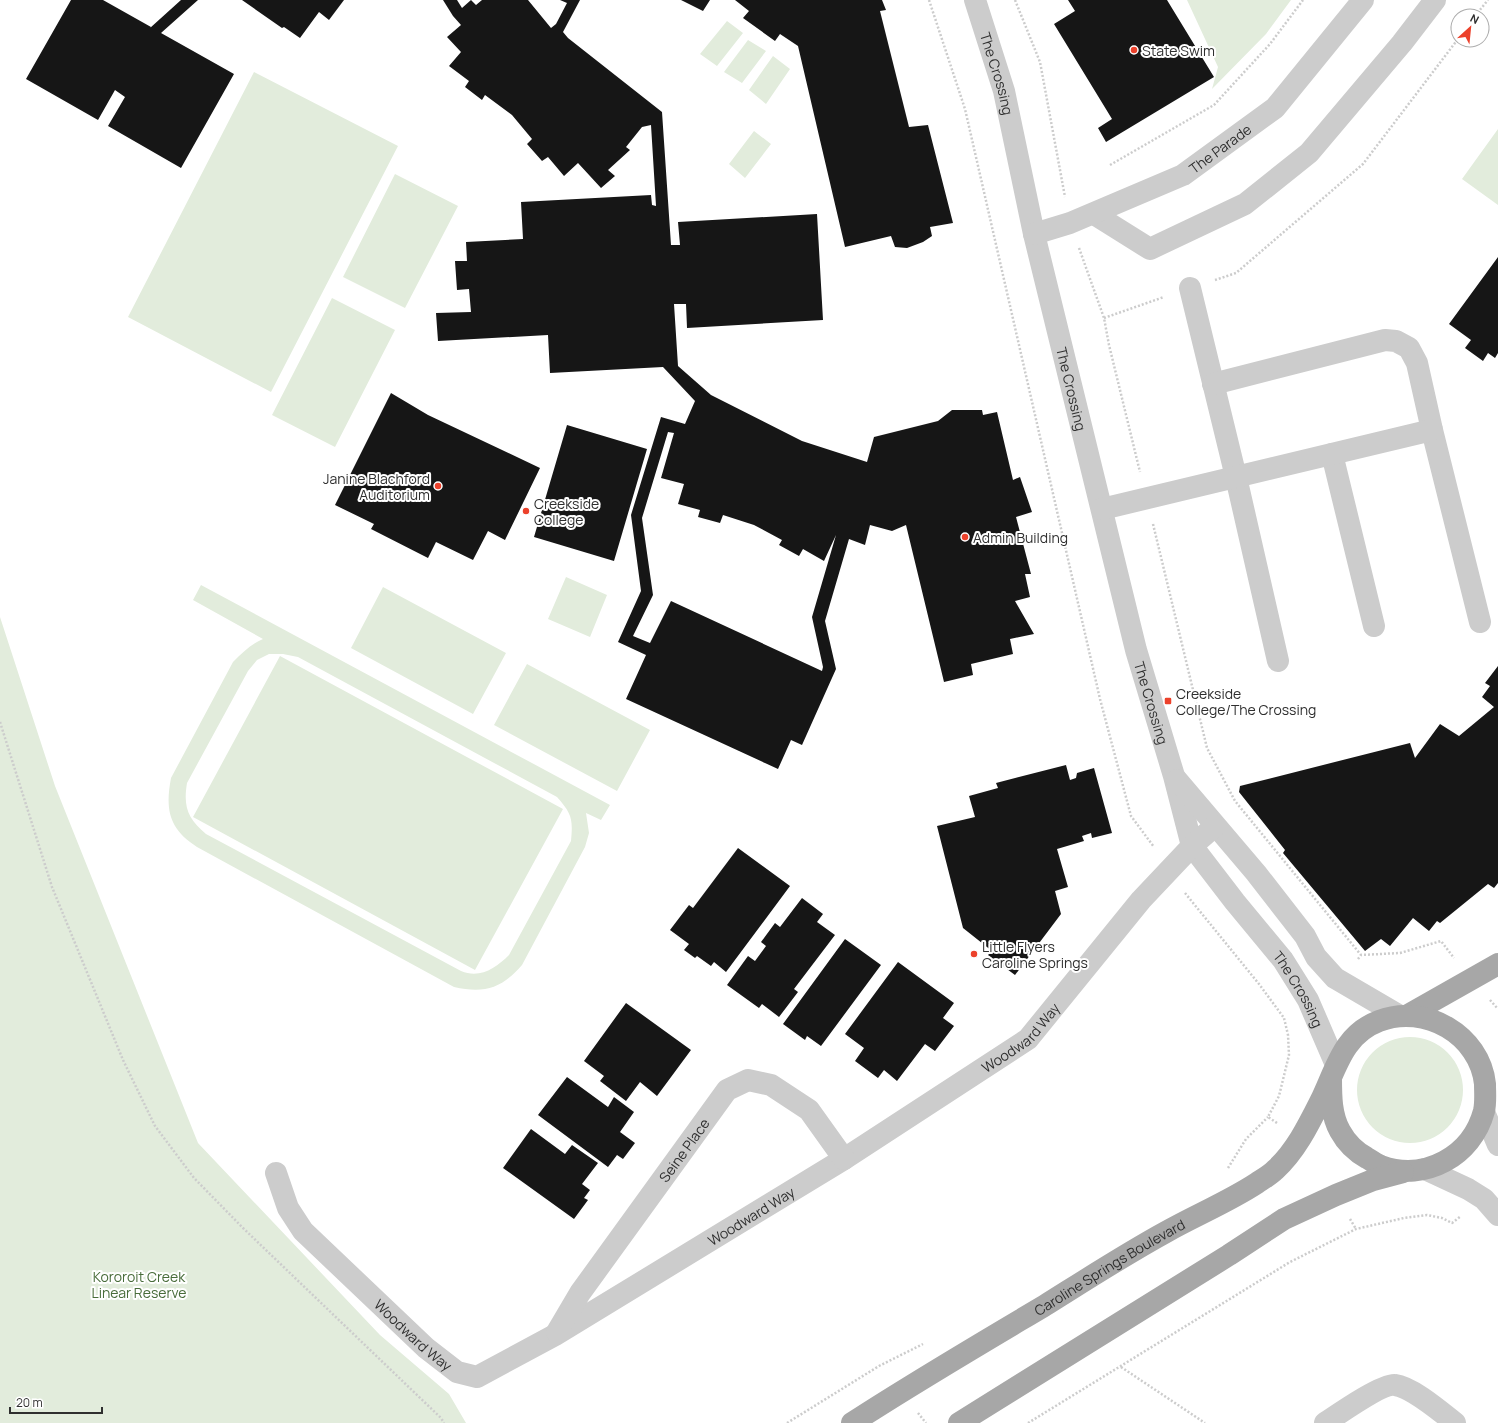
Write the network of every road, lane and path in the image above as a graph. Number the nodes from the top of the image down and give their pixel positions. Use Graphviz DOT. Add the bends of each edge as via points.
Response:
graph roads {
  1 [pos="929,0"];
  2 [pos="974,0"];
  3 [pos="1303,0"];
  4 [pos="1363,0"];
  5 [pos="1435,0"];
  6 [pos="1488,0"];
  7 [pos="1482,8"];
  8 [pos="1451,48"];
  9 [pos="1110,165"];
  10 [pos="1094,214"];
  11 [pos="1034,234"];
  12 [pos="1190,288"];
  13 [pos="1104,318"];
  14 [pos="1213,384"];
  15 [pos="1432,430"];
  16 [pos="1332,454"];
  17 [pos="1236,477"];
  18 [pos="1102,508"];
  19 [pos="1480,622"];
  20 [pos="1374,626"];
  21 [pos="1278,661"];
  22 [pos="0,722"];
  23 [pos="1174,776"];
  24 [pos="1215,826"];
  25 [pos="1192,846"];
  26 [pos="1170,870"];
  27 [pos="1498,964"];
  28 [pos="1404,1015"];
  29 [pos="1284,1018"];
  30 [pos="1498,1069"];
  31 [pos="1333,1071"];
  32 [pos="1485,1106"];
  33 [pos="1498,1145"];
  34 [pos="844,1159"];
  35 [pos="1416,1170"];
  36 [pos="276,1172"];
  37 [pos="1484,1199"];
  38 [pos="1498,1215"];
  39 [pos="555,1335"];
  40 [pos="1121,1366"];
  41 [pos="444,1423"];
  42 [pos="852,1423"];
  43 [pos="959,1423"];
  44 [pos="1028,1423"];
  45 [pos="1205,1423"];
  46 [pos="1325,1423"];
  47 [pos="1455,1423"];
  1 -- 26 [label="path" via="965,109 1100,699 1131,816"];
  2 -- 11 [label="street, The Crossing" via="1004,90"];
  3 -- 9 [label="path" via="1270,44 1214,105"];
  4 -- 10 [label="street, The Parade" via="1275,108 1183,176"];
  5 -- 10 [label="street" via="1309,153 1245,204 1150,249"];
  6 -- 7 [label="path"];
  8 -- 12 [label="path" via="1363,164 1236,272"];
  10 -- 11 [label="street, The Parade"];
  11 -- 18 [label="street, The Crossing"];
  12 -- 13 [label="path"];
  12 -- 14 [label="street"];
  14 -- 15 [label="street" via="1385,340 1396,341 1409,348 1417,363"];
  14 -- 17 [label="street"];
  15 -- 16 [label="street"];
  15 -- 19 [label="street"];
  16 -- 17 [label="street"];
  16 -- 20 [label="street"];
  17 -- 18 [label="street"];
  17 -- 21 [label="street"];
  18 -- 23 [label="street, The Crossing" via="1136,650"];
  22 -- 41 [label="path" via="52,887 123,1060 155,1126 204,1189"];
  23 -- 24 [label="street, The Crossing"];
  23 -- 25 [label="street, The Crossing"];
  24 -- 25 [label="street, Woodward Way"];
  24 -- 28 [label="street, The Crossing" via="1305,936 1316,957 1335,978"];
  25 -- 26 [label="street, Woodward Way"];
  25 -- 31 [label="street, The Crossing" via="1283,960 1308,1000"];
  26 -- 29 [label="path"];
  26 -- 34 [label="street, Woodward Way" via="1141,900 1028,1039"];
  27 -- 28 [label="main road"];
  28 -- 31 [label="main road, Caroline Springs Boulevard" via="1379,1021 1361,1031 1346,1046"];
  28 -- 32 [label="main road" via="1433,1019 1456,1032 1473,1050 1484,1074"];
  30 -- 32 [label="main road"];
  31 -- 35 [label="main road" via="1331,1105 1340,1131 1357,1152 1381,1166"];
  31 -- 42 [label="main road, Caroline Springs Boulevard" via="1298,1143 1274,1171 1236,1197 1166,1232"];
  32 -- 33 [label="street"];
  32 -- 35 [label="main road" via="1476,1132 1463,1149 1445,1162"];
  34 -- 39 [label="street, Woodward Way"];
  34 -- 39 [label="street, Seine Place" via="809,1110 771,1085 748,1080 727,1090 580,1293"];
  35 -- 37 [label="street" via="1468,1189"];
  35 -- 43 [label="main road" via="1373,1180 1284,1219"];
  36 -- 39 [label="street, Woodward Way" via="288,1208 303,1232 426,1348 456,1372 477,1377"];
  37 -- 38 [label="street"];
  37 -- 40 [label="path" via="1452,1223 1427,1215 1356,1229 1290,1262"];
  40 -- 44 [label="path"];
  40 -- 45 [label="path"];
  46 -- 47 [label="street" via="1377,1391 1394,1384 1408,1389"];
}
